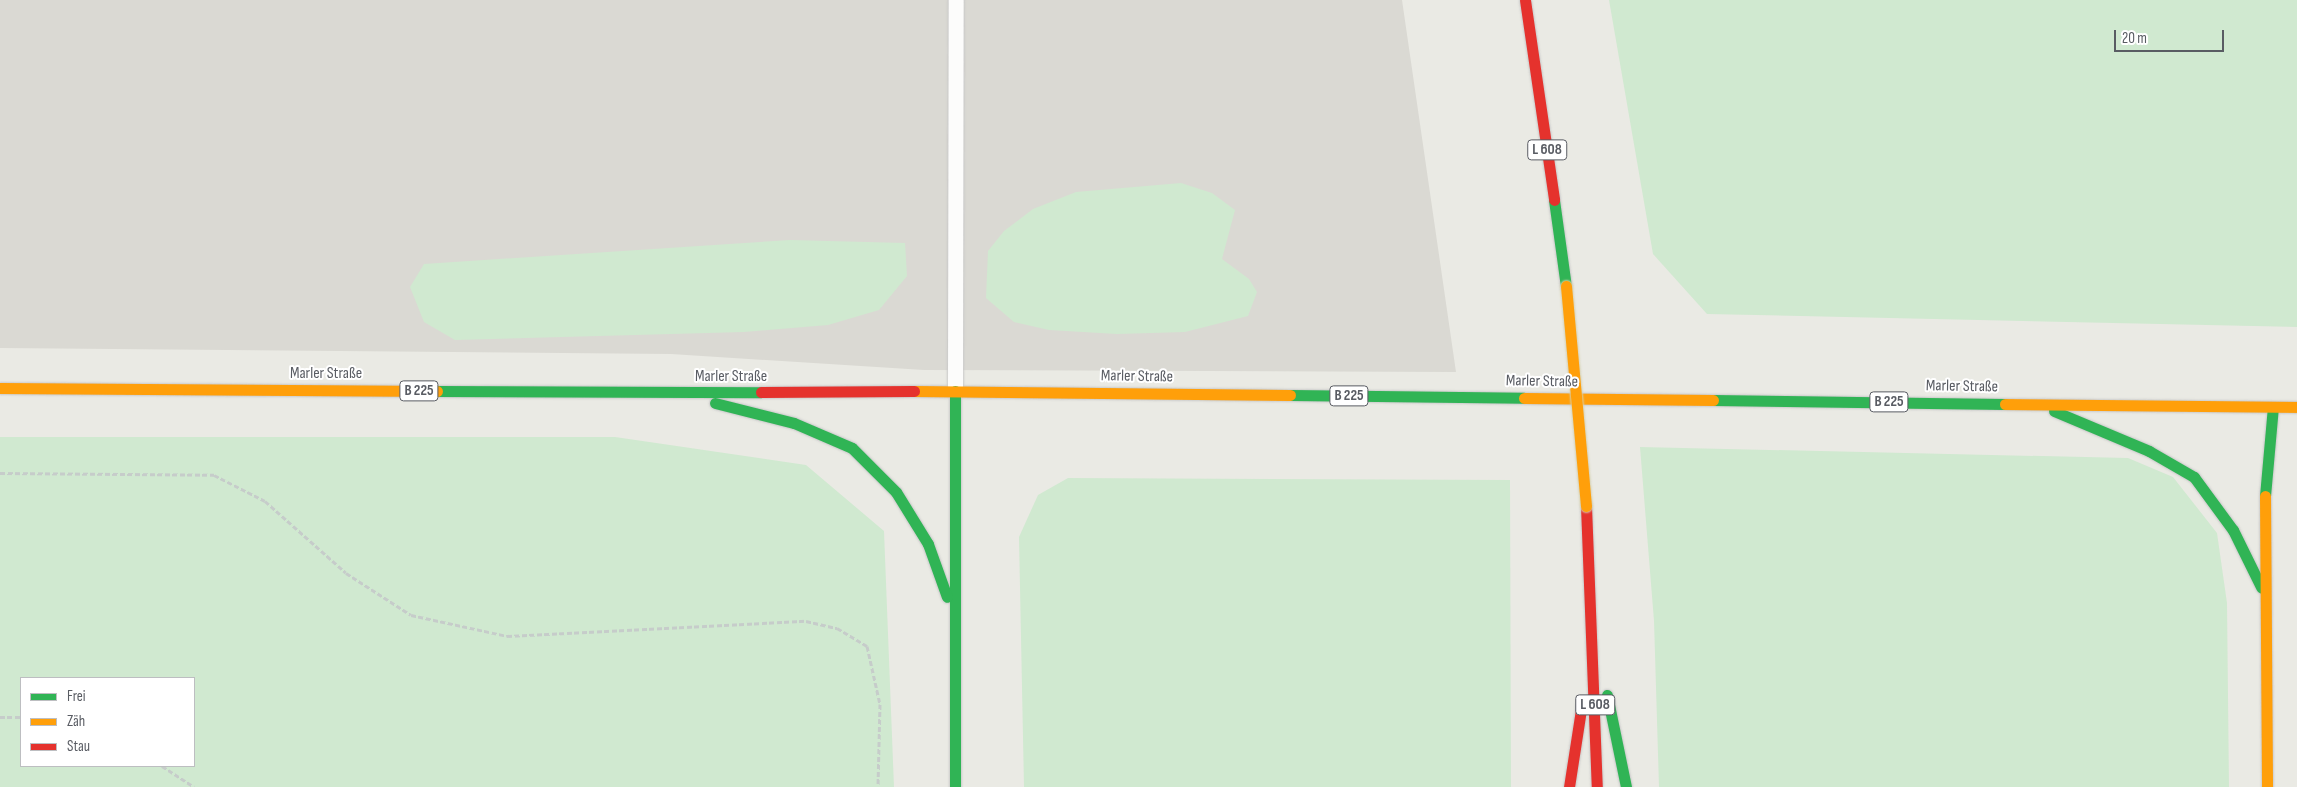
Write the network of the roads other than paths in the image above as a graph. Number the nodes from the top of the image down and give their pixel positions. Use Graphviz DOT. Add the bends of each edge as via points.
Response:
graph roads {
  1 [pos="956,0"];
  2 [pos="1525,0"];
  3 [pos="0,388"];
  4 [pos="955,391"];
  5 [pos="678,393"];
  6 [pos="2034,404"];
  7 [pos="2273,407"];
  8 [pos="2297,407"];
  9 [pos="2263,590"];
  10 [pos="954,615"];
  11 [pos="1593,622"];
  12 [pos="955,787"];
  13 [pos="1569,787"];
  14 [pos="1597,787"];
  15 [pos="1626,787"];
  16 [pos="2267,787"];
  1 -- 4 [label="lane"];
  2 -- 11 [label="main road, L 608, bridge" via="1566,286"];
  3 -- 5 [label="main road, Marler Straße / B 225"];
  4 -- 5 [label="main road, Marler Straße / B 225"];
  4 -- 6 [label="main road, Marler Straße / B 225"];
  4 -- 10 [label="main road"];
  5 -- 10 [label="main road" via="794,423 852,448 896,492 928,544"];
  6 -- 7 [label="main road, Marler Straße / B 225"];
  6 -- 9 [label="main road" via="2149,451 2194,477 2233,530"];
  7 -- 8 [label="main road, B 225"];
  7 -- 9 [label="main road" via="2265,484"];
  9 -- 16 [label="main road"];
  10 -- 12 [label="main road"];
  11 -- 13 [label="main road"];
  11 -- 14 [label="main road, L 608"];
  11 -- 15 [label="main road"];
}
